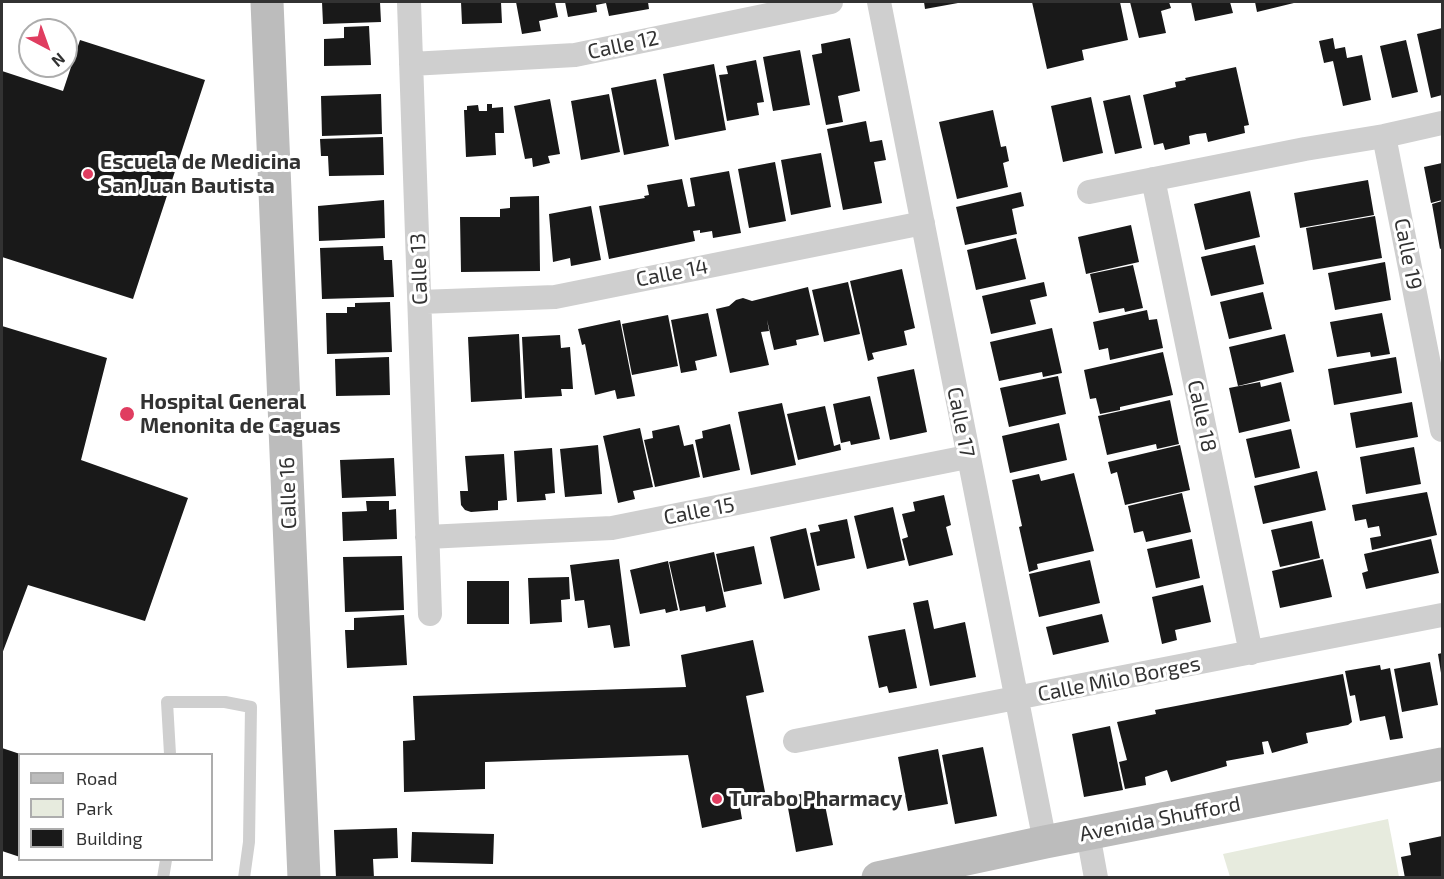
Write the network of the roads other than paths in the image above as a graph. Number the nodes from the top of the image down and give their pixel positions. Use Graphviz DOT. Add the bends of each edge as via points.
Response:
graph roads {
  1 [pos="267,2"];
  2 [pos="409,2"];
  3 [pos="831,2"];
  4 [pos="879,2"];
  5 [pos="411,64"];
  6 [pos="1443,123"];
  7 [pos="1384,136"];
  8 [pos="1153,179"];
  9 [pos="1089,192"];
  10 [pos="923,223"];
  11 [pos="420,302"];
  12 [pos="1443,430"];
  13 [pos="967,457"];
  14 [pos="427,537"];
  15 [pos="430,614"];
  16 [pos="1443,615"];
  17 [pos="1251,654"];
  18 [pos="1016,699"];
  19 [pos="795,741"];
  20 [pos="170,753"];
  21 [pos="1443,764"];
  22 [pos="1088,834"];
  23 [pos="1045,842"];
  24 [pos="166,861"];
  25 [pos="163,878"];
  26 [pos="244,878"];
  27 [pos="304,878"];
  28 [pos="878,878"];
  29 [pos="1096,878"];
  1 -- 27 [label="street, Calle 16"];
  2 -- 5 [label="street, Calle 13"];
  3 -- 5 [label="street, Calle 12" via="575,56"];
  4 -- 10 [label="street, Calle 17"];
  5 -- 11 [label="street, Calle 13"];
  6 -- 7 [label="street"];
  7 -- 8 [label="street"];
  7 -- 12 [label="street, Calle 19"];
  8 -- 9 [label="street"];
  8 -- 17 [label="street, Calle 18"];
  10 -- 11 [label="street, Calle 14" via="555,297"];
  10 -- 13 [label="street, Calle 17"];
  11 -- 14 [label="street, Calle 13"];
  13 -- 14 [label="street, Calle 15" via="612,528"];
  13 -- 18 [label="street, Calle 17"];
  14 -- 15 [label="street, Calle 13"];
  16 -- 17 [label="street, Calle Milo Borges"];
  17 -- 18 [label="street, Calle Milo Borges"];
  18 -- 19 [label="street, Calle Milo Borges"];
  18 -- 23 [label="street, Calle 17"];
  20 -- 26 [label="lane" via="167,702 225,702 251,707 249,843"];
  21 -- 22 [label="street, Avenida Shufford"];
  22 -- 23 [label="street, Avenida Shufford"];
  22 -- 29 [label="street"];
  23 -- 28 [label="street, Avenida Shufford"];
  24 -- 25 [label="lane"];
}
